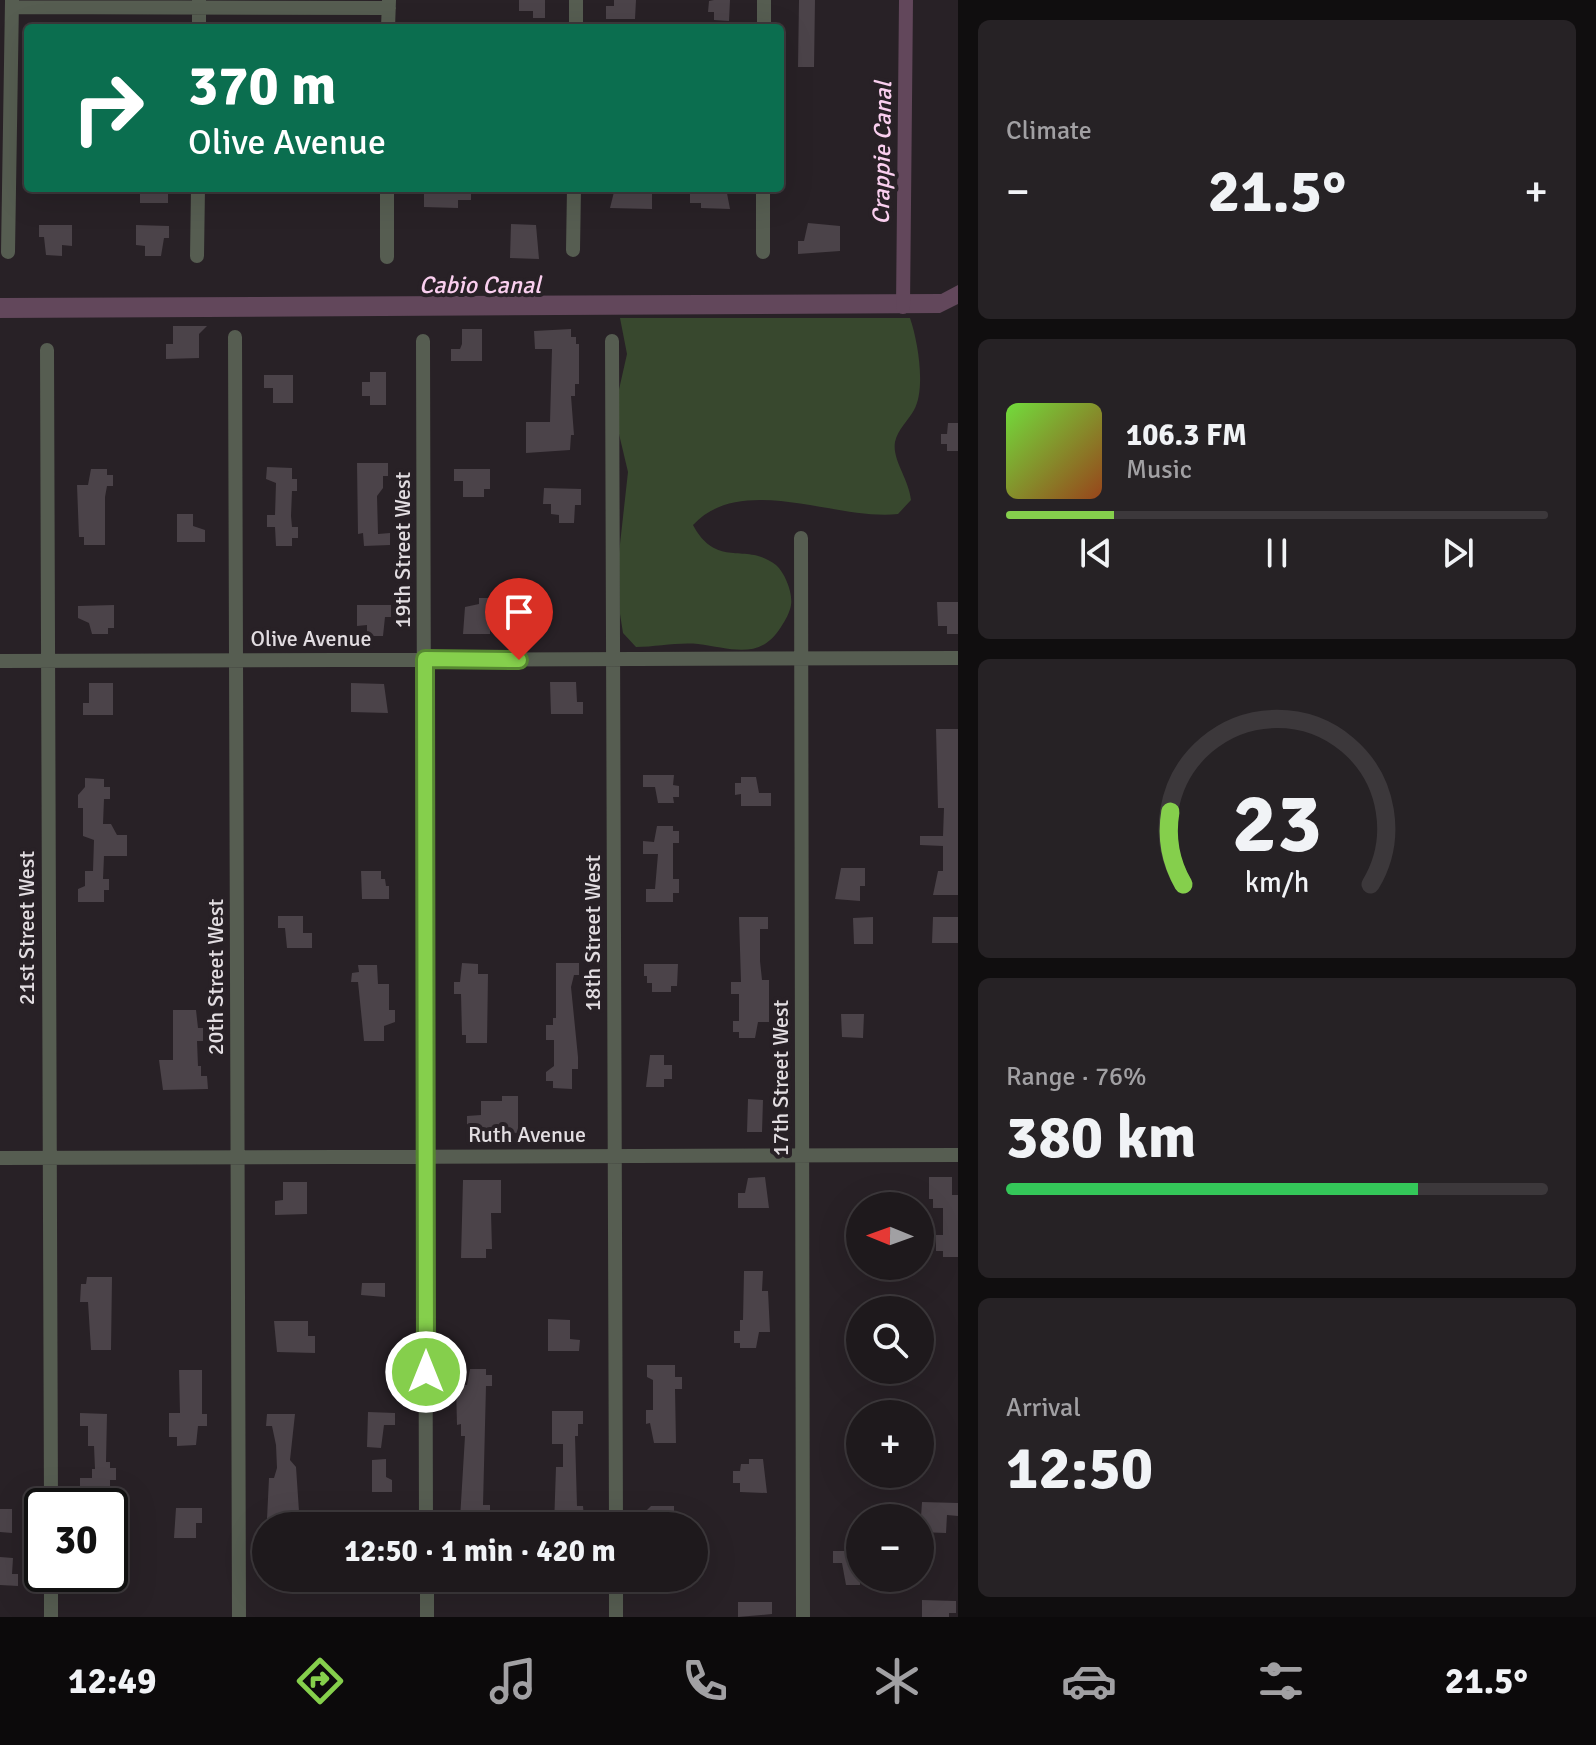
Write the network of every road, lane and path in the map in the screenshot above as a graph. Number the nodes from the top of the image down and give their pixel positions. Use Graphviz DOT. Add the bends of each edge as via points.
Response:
graph roads {
  1 [pos="576,0"];
  2 [pos="764,0"];
  3 [pos="12,4"];
  4 [pos="199,4"];
  5 [pos="389,4"];
  6 [pos="388,24"];
  7 [pos="576,24"];
  8 [pos="764,24"];
  9 [pos="5,87"];
  10 [pos="198,192"];
  11 [pos="387,192"];
  12 [pos="574,192"];
  13 [pos="763,192"];
  14 [pos="573,250"];
  15 [pos="8,252"];
  16 [pos="763,252"];
  17 [pos="197,256"];
  18 [pos="387,257"];
  19 [pos="235,337"];
  20 [pos="423,341"];
  21 [pos="612,341"];
  22 [pos="47,350"];
  23 [pos="801,538"];
  24 [pos="958,658"];
  25 [pos="425,659"];
  26 [pos="801,659"];
  27 [pos="613,660"];
  28 [pos="0,661"];
  29 [pos="48,661"];
  30 [pos="236,661"];
  31 [pos="803,1155"];
  32 [pos="958,1155"];
  33 [pos="614,1156"];
  34 [pos="49,1157"];
  35 [pos="238,1157"];
  36 [pos="426,1157"];
  37 [pos="0,1158"];
  38 [pos="51,1488"];
  39 [pos="426,1512"];
  40 [pos="616,1512"];
  41 [pos="51,1592"];
  42 [pos="427,1592"];
  43 [pos="616,1592"];
  44 [pos="51,1617"];
  45 [pos="239,1617"];
  46 [pos="427,1617"];
  47 [pos="616,1617"];
  48 [pos="803,1617"];
  1 -- 7 [label="street"];
  2 -- 8 [label="street"];
  3 -- 4 [label="street"];
  3 -- 9 [label="street"];
  4 -- 5 [label="street"];
  5 -- 6 [label="street"];
  9 -- 15 [label="street"];
  10 -- 17 [label="street"];
  11 -- 18 [label="street"];
  12 -- 14 [label="street"];
  13 -- 16 [label="street"];
  19 -- 30 [label="street, 20th Street West"];
  20 -- 25 [label="street, 19th Street West"];
  21 -- 27 [label="street, 18th Street West"];
  22 -- 29 [label="street, 21st Street West"];
  23 -- 26 [label="street, 17th Street West"];
  24 -- 26 [label="street, Olive Avenue"];
  25 -- 27 [label="street, Olive Avenue"];
  25 -- 30 [label="street, Olive Avenue"];
  25 -- 36 [label="street, 19th Street West"];
  26 -- 27 [label="street, Olive Avenue"];
  26 -- 31 [label="street, 17th Street West"];
  27 -- 33 [label="street, 18th Street West"];
  28 -- 29 [label="street, Olive Avenue"];
  29 -- 30 [label="street, Olive Avenue"];
  29 -- 34 [label="street, 21st Street West"];
  30 -- 35 [label="street, 20th Street West"];
  31 -- 32 [label="street, Ruth Avenue"];
  31 -- 33 [label="street, Ruth Avenue"];
  31 -- 48 [label="street, 17th Street West"];
  33 -- 36 [label="street, Ruth Avenue"];
  33 -- 40 [label="street, 18th Street West"];
  34 -- 35 [label="street, Ruth Avenue"];
  34 -- 37 [label="street, Ruth Avenue"];
  34 -- 38 [label="street, 21st Street West"];
  35 -- 36 [label="street, Ruth Avenue"];
  35 -- 45 [label="street, 20th Street West"];
  36 -- 39 [label="street, 19th Street West"];
  41 -- 44 [label="street"];
  42 -- 46 [label="street"];
  43 -- 47 [label="street"];
}
